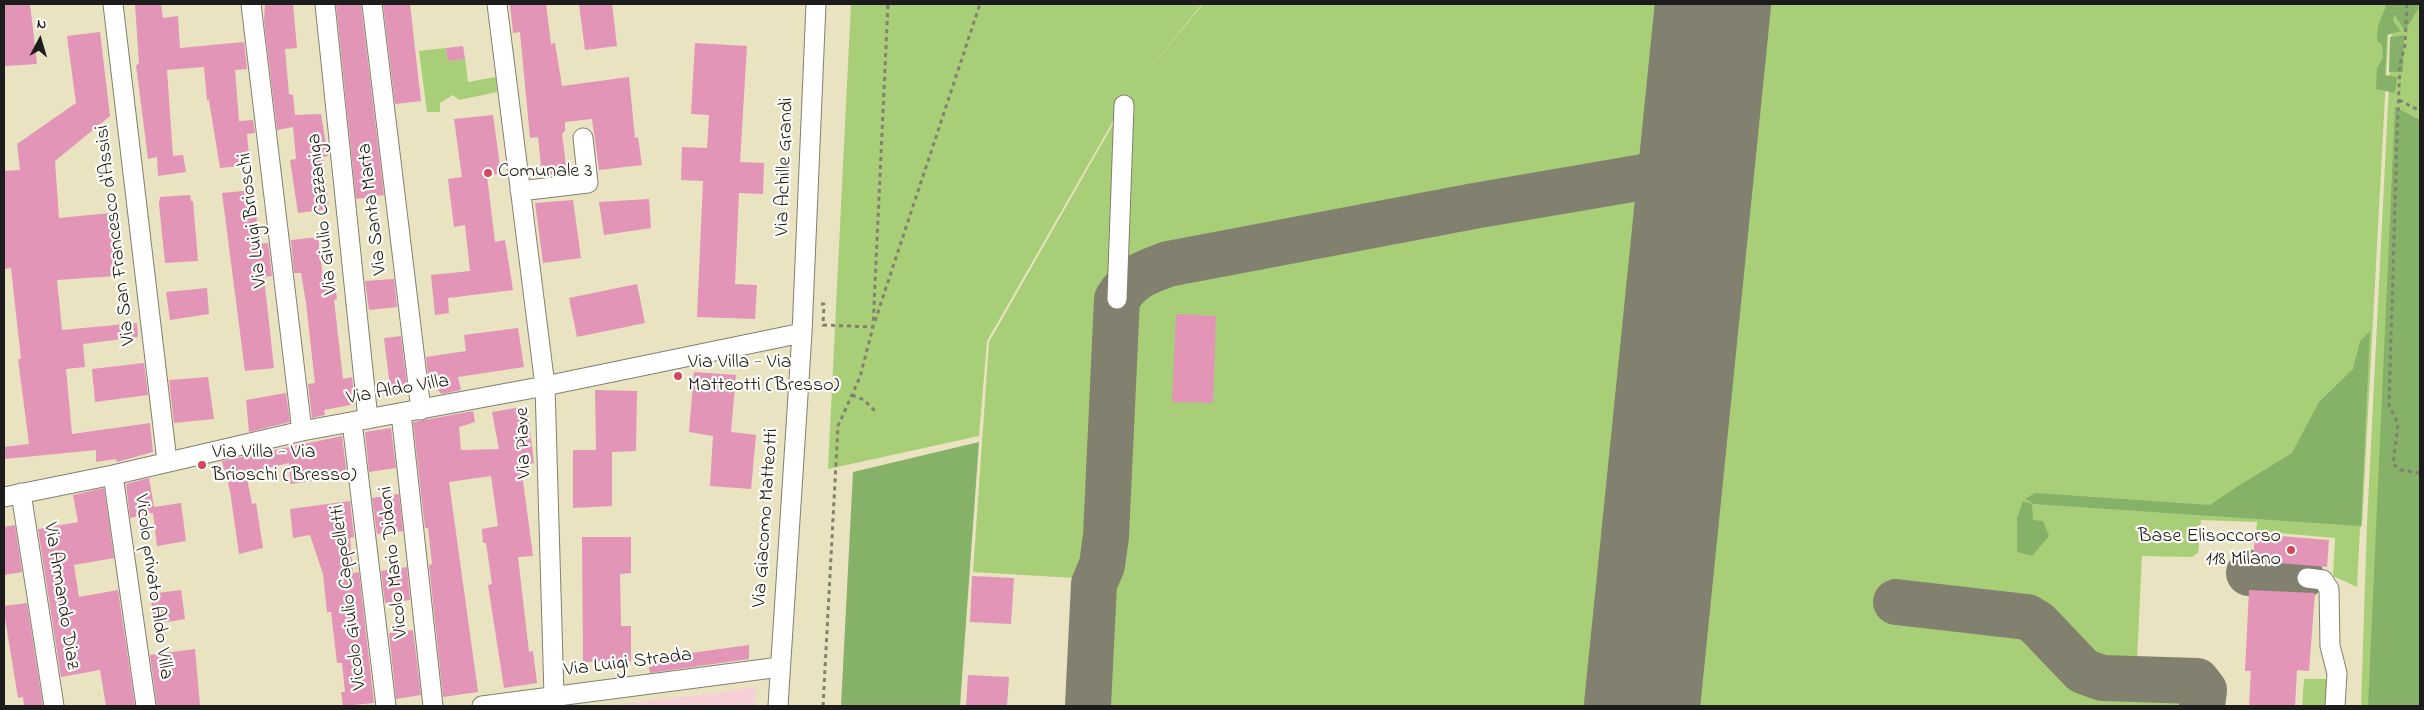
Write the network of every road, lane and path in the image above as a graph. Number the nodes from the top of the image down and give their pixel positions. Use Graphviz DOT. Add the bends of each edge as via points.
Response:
graph roads {
  1 [pos="113,4"];
  2 [pos="251,4"];
  3 [pos="325,4"];
  4 [pos="372,4"];
  5 [pos="496,4"];
  6 [pos="816,4"];
  7 [pos="888,4"];
  8 [pos="980,4"];
  9 [pos="2406,4"];
  10 [pos="2399,100"];
  11 [pos="1124,105"];
  12 [pos="2420,111"];
  13 [pos="583,138"];
  14 [pos="520,191"];
  15 [pos="1117,299"];
  16 [pos="803,304"];
  17 [pos="873,327"];
  18 [pos="802,333"];
  19 [pos="546,386"];
  20 [pos="852,396"];
  21 [pos="421,410"];
  22 [pos="875,411"];
  23 [pos="401,413"];
  24 [pos="360,421"];
  25 [pos="302,431"];
  26 [pos="167,461"];
  27 [pos="2420,473"];
  28 [pos="113,475"];
  29 [pos="12,495"];
  30 [pos="2307,578"];
  31 [pos="780,667"];
  32 [pos="554,696"];
  33 [pos="54,706"];
  34 [pos="146,706"];
  35 [pos="386,706"];
  36 [pos="433,706"];
  37 [pos="482,706"];
  38 [pos="778,706"];
  39 [pos="823,706"];
  40 [pos="2335,706"];
  1 -- 26 [label="street, Via San Francesco d'Assisi"];
  2 -- 25 [label="street, Via Luigi Brioschi"];
  3 -- 24 [label="street, Via Giulio Cazzaniga"];
  4 -- 21 [label="street, Via Santa Marta"];
  5 -- 14 [label="street, Via Piave"];
  6 -- 16 [label="street, Via Achille Grandi"];
  7 -- 17 [label="path"];
  8 -- 17 [label="path"];
  9 -- 10 [label="path"];
  10 -- 12 [label="path"];
  10 -- 27 [label="path" via="2389,405 2398,424 2393,464 2401,470"];
  11 -- 15 [label="street"];
  13 -- 14 [label="street" via="588,183"];
  14 -- 19 [label="street, Via Piave"];
  16 -- 17 [label="path" via="824,304 823,325"];
  16 -- 18 [label="street, Via Achille Grandi"];
  17 -- 20 [label="path"];
  18 -- 19 [label="street, Via Aldo Villa"];
  18 -- 31 [label="street, Via Giacomo Matteotti"];
  19 -- 21 [label="street, Via Aldo Villa"];
  19 -- 32 [label="street, Via Piave"];
  20 -- 22 [label="path" via="864,400"];
  20 -- 39 [label="path" via="838,426"];
  21 -- 23 [label="street, Via Aldo Villa"];
  23 -- 24 [label="street, Via Aldo Villa"];
  23 -- 36 [label="street, Vicolo Mario Didoni"];
  24 -- 25 [label="street, Via Aldo Villa"];
  24 -- 35 [label="street, Vicolo Giulio Cappelletti"];
  25 -- 26 [label="street, Via Aldo Villa"];
  26 -- 28 [label="street, Via Aldo Villa"];
  28 -- 29 [label="street, Via Aldo Villa"];
  28 -- 34 [label="street, Vicolo privato Aldo Villa"];
  29 -- 33 [label="street, Via Armando Diaz"];
  30 -- 40 [label="street" via="2323,580 2329,589 2330,646 2337,673"];
  31 -- 32 [label="street, Via Luigi Strada"];
  31 -- 38 [label="street, Via Giacomo Matteotti"];
  32 -- 37 [label="street, Via Luigi Strada"];
}
